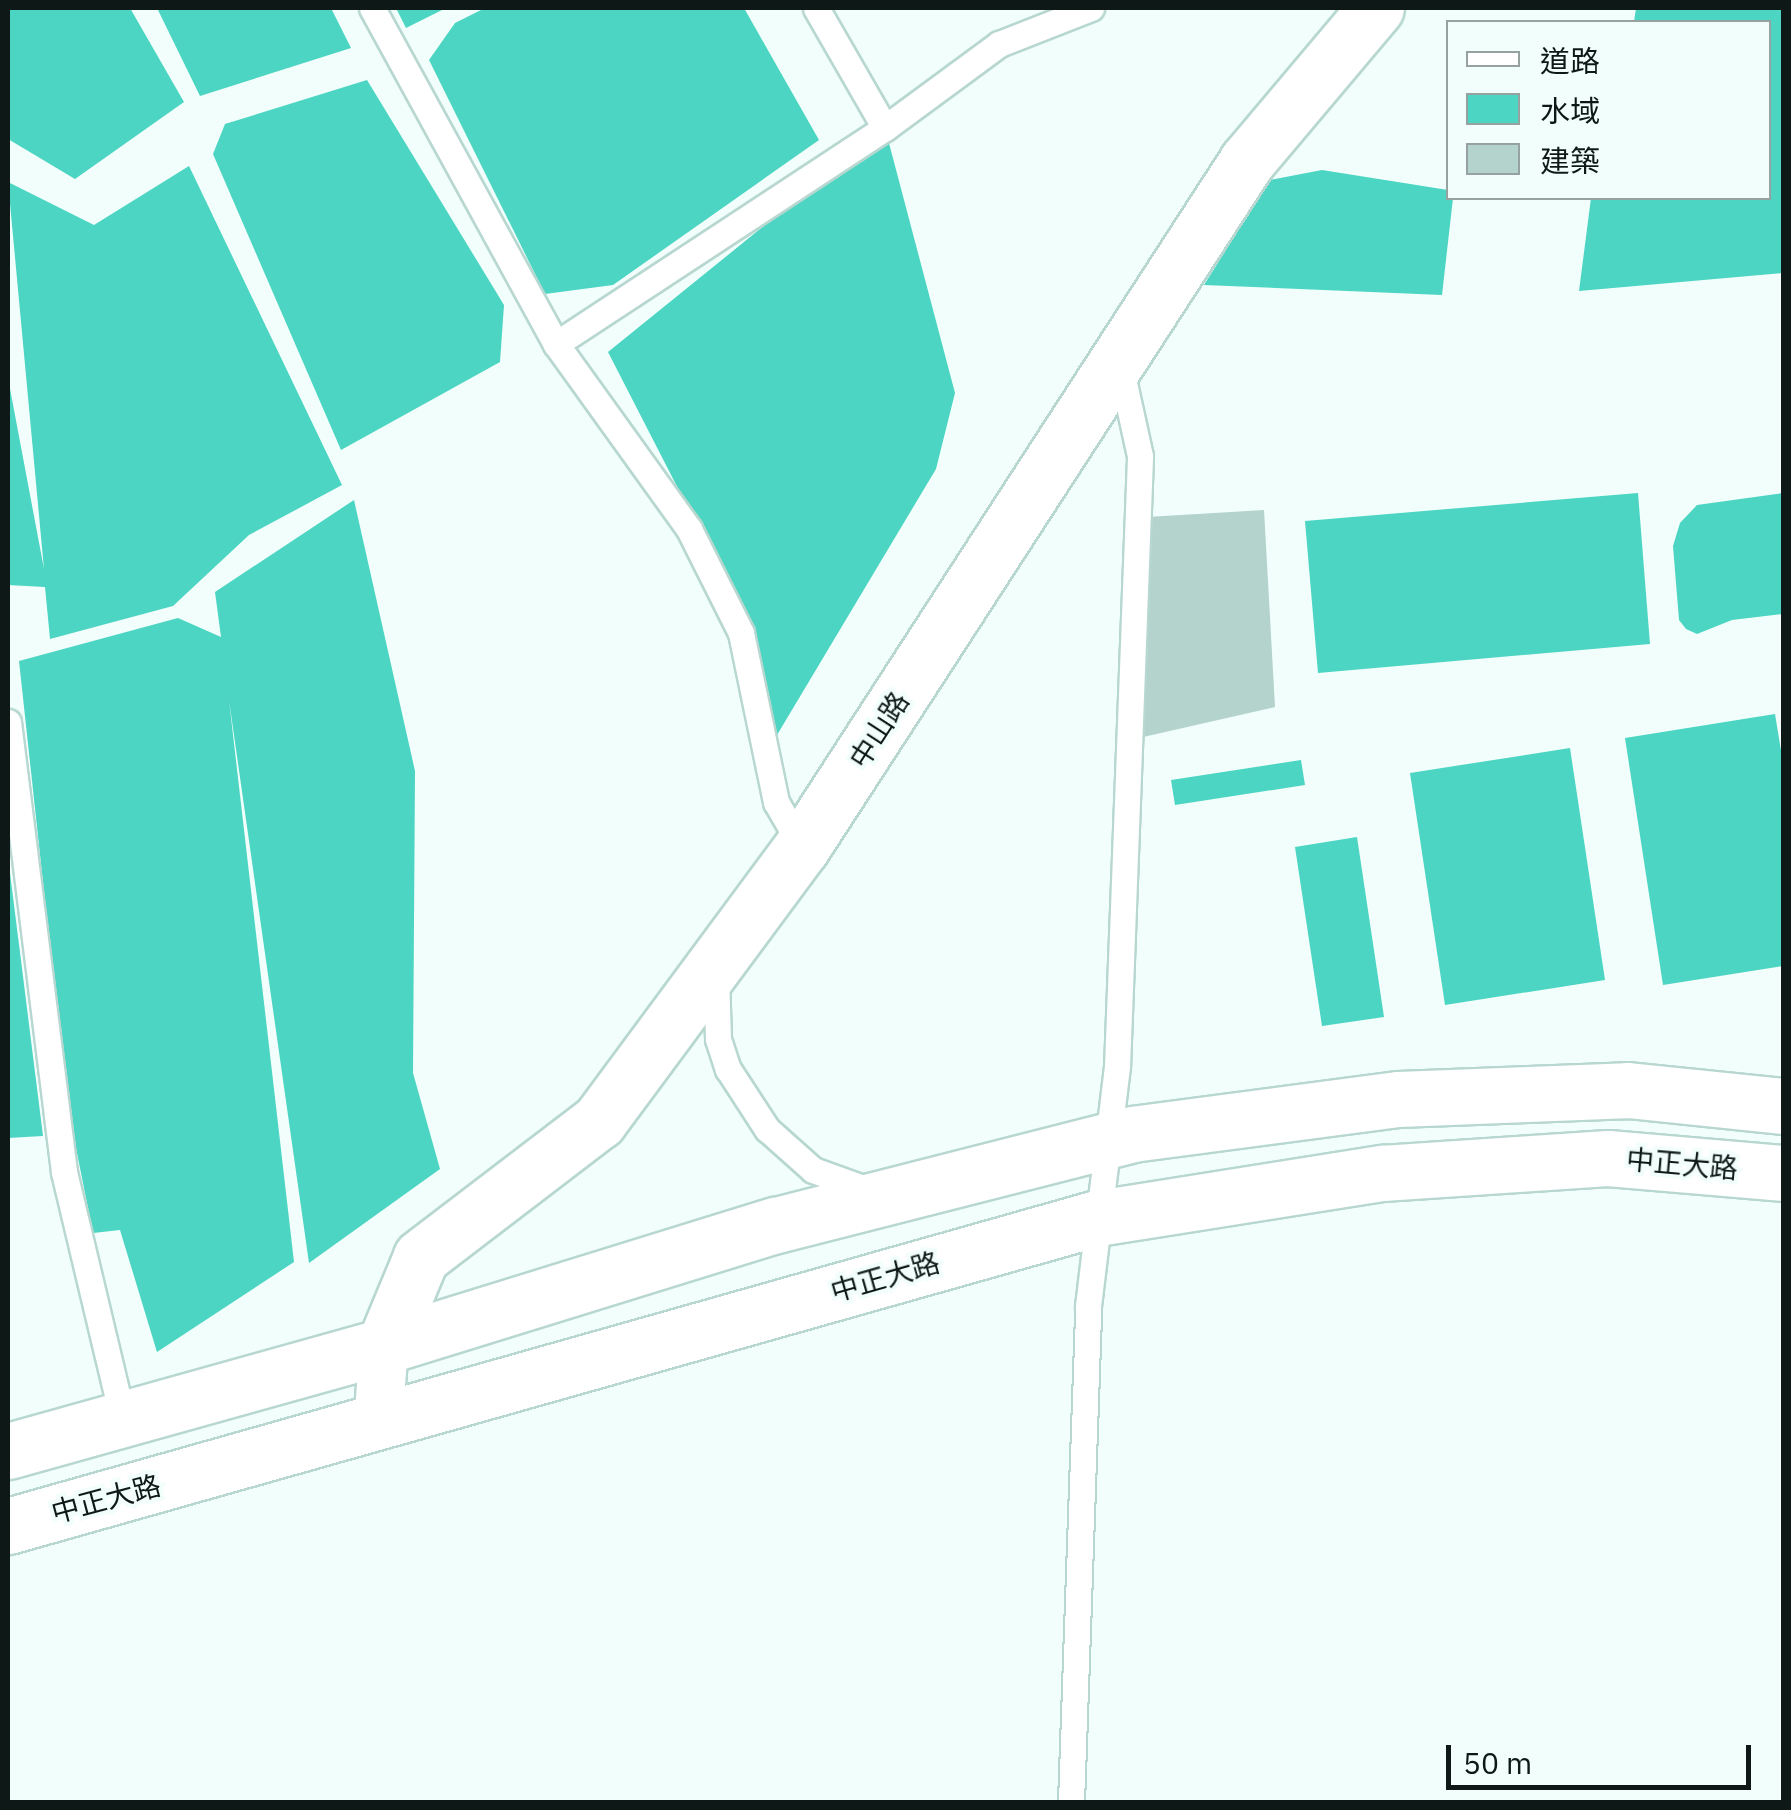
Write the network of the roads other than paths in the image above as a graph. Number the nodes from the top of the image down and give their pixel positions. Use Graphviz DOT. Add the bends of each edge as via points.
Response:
graph roads {
  1 [pos="372,8"];
  2 [pos="816,8"];
  3 [pos="1091,8"];
  4 [pos="1376,8"];
  5 [pos="885,128"];
  6 [pos="556,344"];
  7 [pos="1120,365"];
  8 [pos="8,722"];
  9 [pos="802,848"];
  10 [pos="716,962"];
  11 [pos="1784,1106"];
  12 [pos="1108,1142"];
  13 [pos="1784,1173"];
  14 [pos="895,1196"];
  15 [pos="1097,1218"];
  16 [pos="384,1346"];
  17 [pos="123,1419"];
  18 [pos="378,1423"];
  19 [pos="8,1451"];
  20 [pos="8,1526"];
  21 [pos="1071,1802"];
  1 -- 6 [label="lane"];
  2 -- 5 [label="lane"];
  3 -- 5 [label="lane" via="999,44"];
  4 -- 7 [label="main road, 中山路" via="1247,161"];
  5 -- 6 [label="lane"];
  6 -- 9 [label="lane" via="688,529 741,632 776,802"];
  7 -- 9 [label="main road, 中山路"];
  7 -- 12 [label="lane" via="1140,456 1117,1067"];
  8 -- 17 [label="lane" via="64,1172"];
  9 -- 10 [label="main road, 中山路"];
  10 -- 14 [label="lane" via="718,1039 728,1069 766,1129 813,1170"];
  10 -- 16 [label="main road, 中山路" via="599,1121 422,1258"];
  11 -- 12 [label="main road" via="1628,1090 1398,1099"];
  12 -- 14 [label="main road"];
  12 -- 15 [label="lane"];
  13 -- 15 [label="main road, 中正大路" via="1608,1158 1382,1173"];
  14 -- 16 [label="main road"];
  15 -- 18 [label="main road, 中正大路"];
  15 -- 21 [label="lane" via="1088,1306"];
  16 -- 17 [label="main road"];
  16 -- 18 [label="street, 中山路"];
  17 -- 19 [label="main road"];
  18 -- 20 [label="main road, 中正大路"];
}
